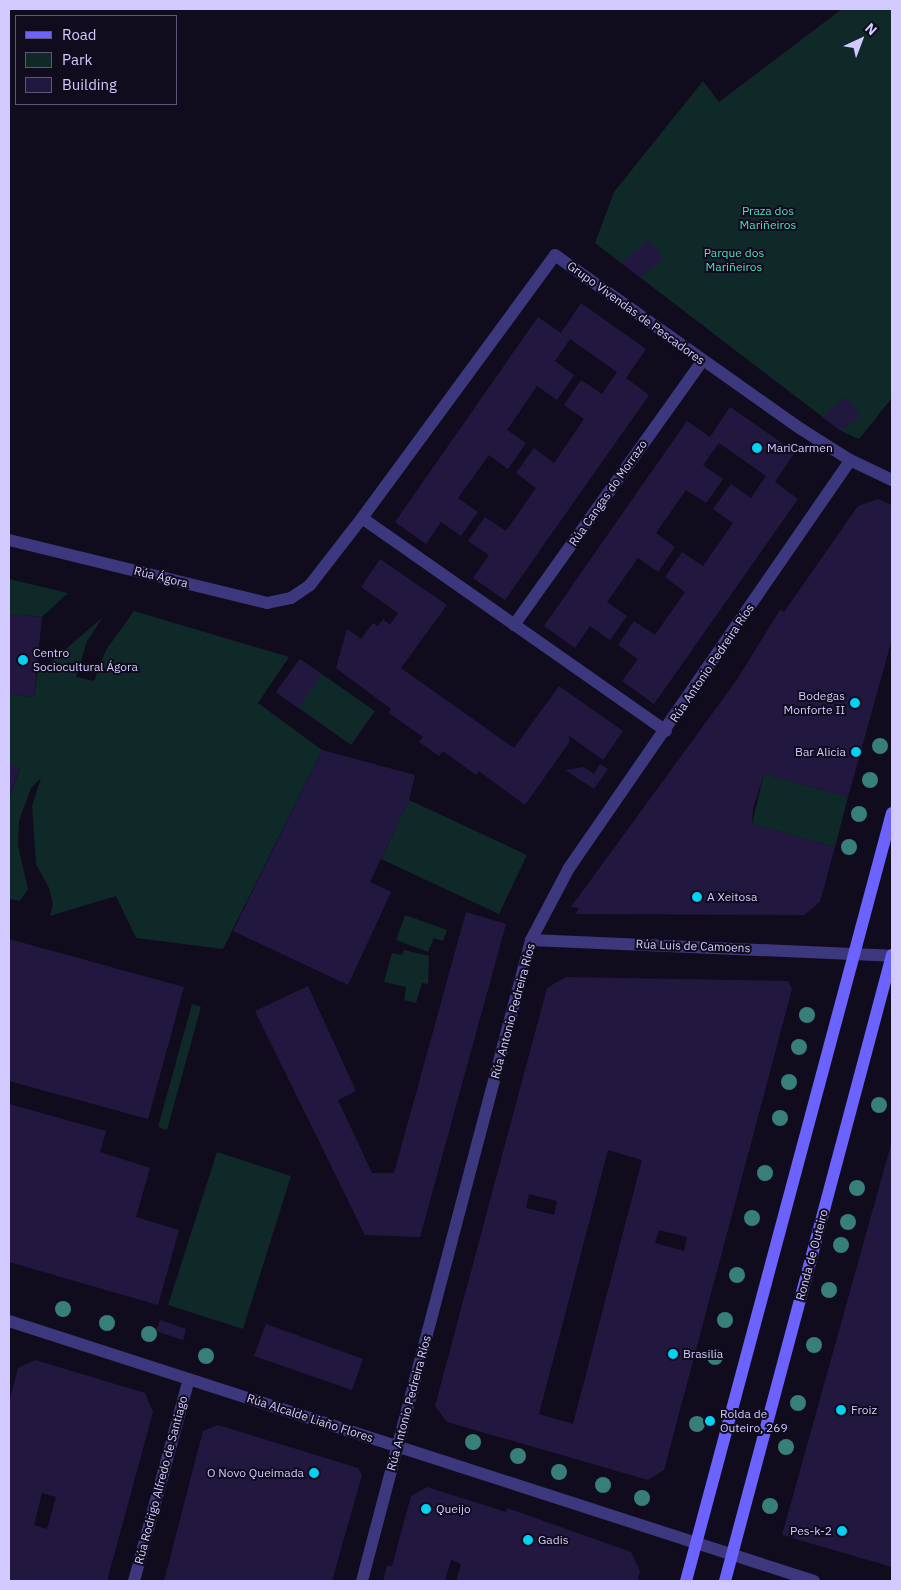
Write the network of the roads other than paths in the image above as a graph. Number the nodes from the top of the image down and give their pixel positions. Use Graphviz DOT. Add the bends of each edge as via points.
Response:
graph roads {
  1 [pos="702,361"];
  2 [pos="850,460"];
  3 [pos="892,480"];
  4 [pos="362,518"];
  5 [pos="9,540"];
  6 [pos="310,585"];
  7 [pos="514,625"];
  8 [pos="666,731"];
  9 [pos="892,814"];
  10 [pos="531,940"];
  11 [pos="854,952"];
  12 [pos="892,956"];
  13 [pos="9,1321"];
  14 [pos="189,1379"];
  15 [pos="398,1446"];
  16 [pos="696,1542"];
  17 [pos="732,1554"];
  18 [pos="134,1581"];
  19 [pos="362,1581"];
  20 [pos="686,1581"];
  21 [pos="725,1581"];
  22 [pos="814,1581"];
  1 -- 2 [label="street, Grupo Vivendas de Pescadores"];
  1 -- 4 [label="street, Grupo Vivendas de Pescadores" via="555,255"];
  1 -- 7 [label="street, Rúa Cangas do Morrazo"];
  2 -- 3 [label="street, Grupo Vivendas de Pescadores"];
  2 -- 8 [label="street, Rúa Antonio Pedreira Ríos"];
  4 -- 6 [label="street, Grupo Vivendas de Pescadores"];
  4 -- 7 [label="street"];
  5 -- 6 [label="street, Rúa Ágora" via="268,603 291,598"];
  7 -- 8 [label="street"];
  8 -- 10 [label="street, Rúa Antonio Pedreira Ríos" via="569,868"];
  9 -- 11 [label="main road"];
  10 -- 11 [label="street, Rúa Luis de Camoens"];
  10 -- 15 [label="street, Rúa Antonio Pedreira Ríos"];
  11 -- 12 [label="street, Ronda de Outeiro"];
  11 -- 16 [label="main road"];
  12 -- 17 [label="main road, Ronda de Outeiro"];
  13 -- 14 [label="street, Rúa Alcalde Liaño Flores"];
  14 -- 15 [label="street, Rúa Alcalde Liaño Flores"];
  14 -- 18 [label="street, Rúa Rodrigo Alfredo de Santiago"];
  15 -- 16 [label="street, Rúa Alcalde Liaño Flores"];
  15 -- 19 [label="street, Rúa Antonio Pedreira Ríos"];
  16 -- 17 [label="street"];
  16 -- 20 [label="main road"];
  17 -- 21 [label="main road, Ronda de Outeiro"];
  17 -- 22 [label="street"];
}
